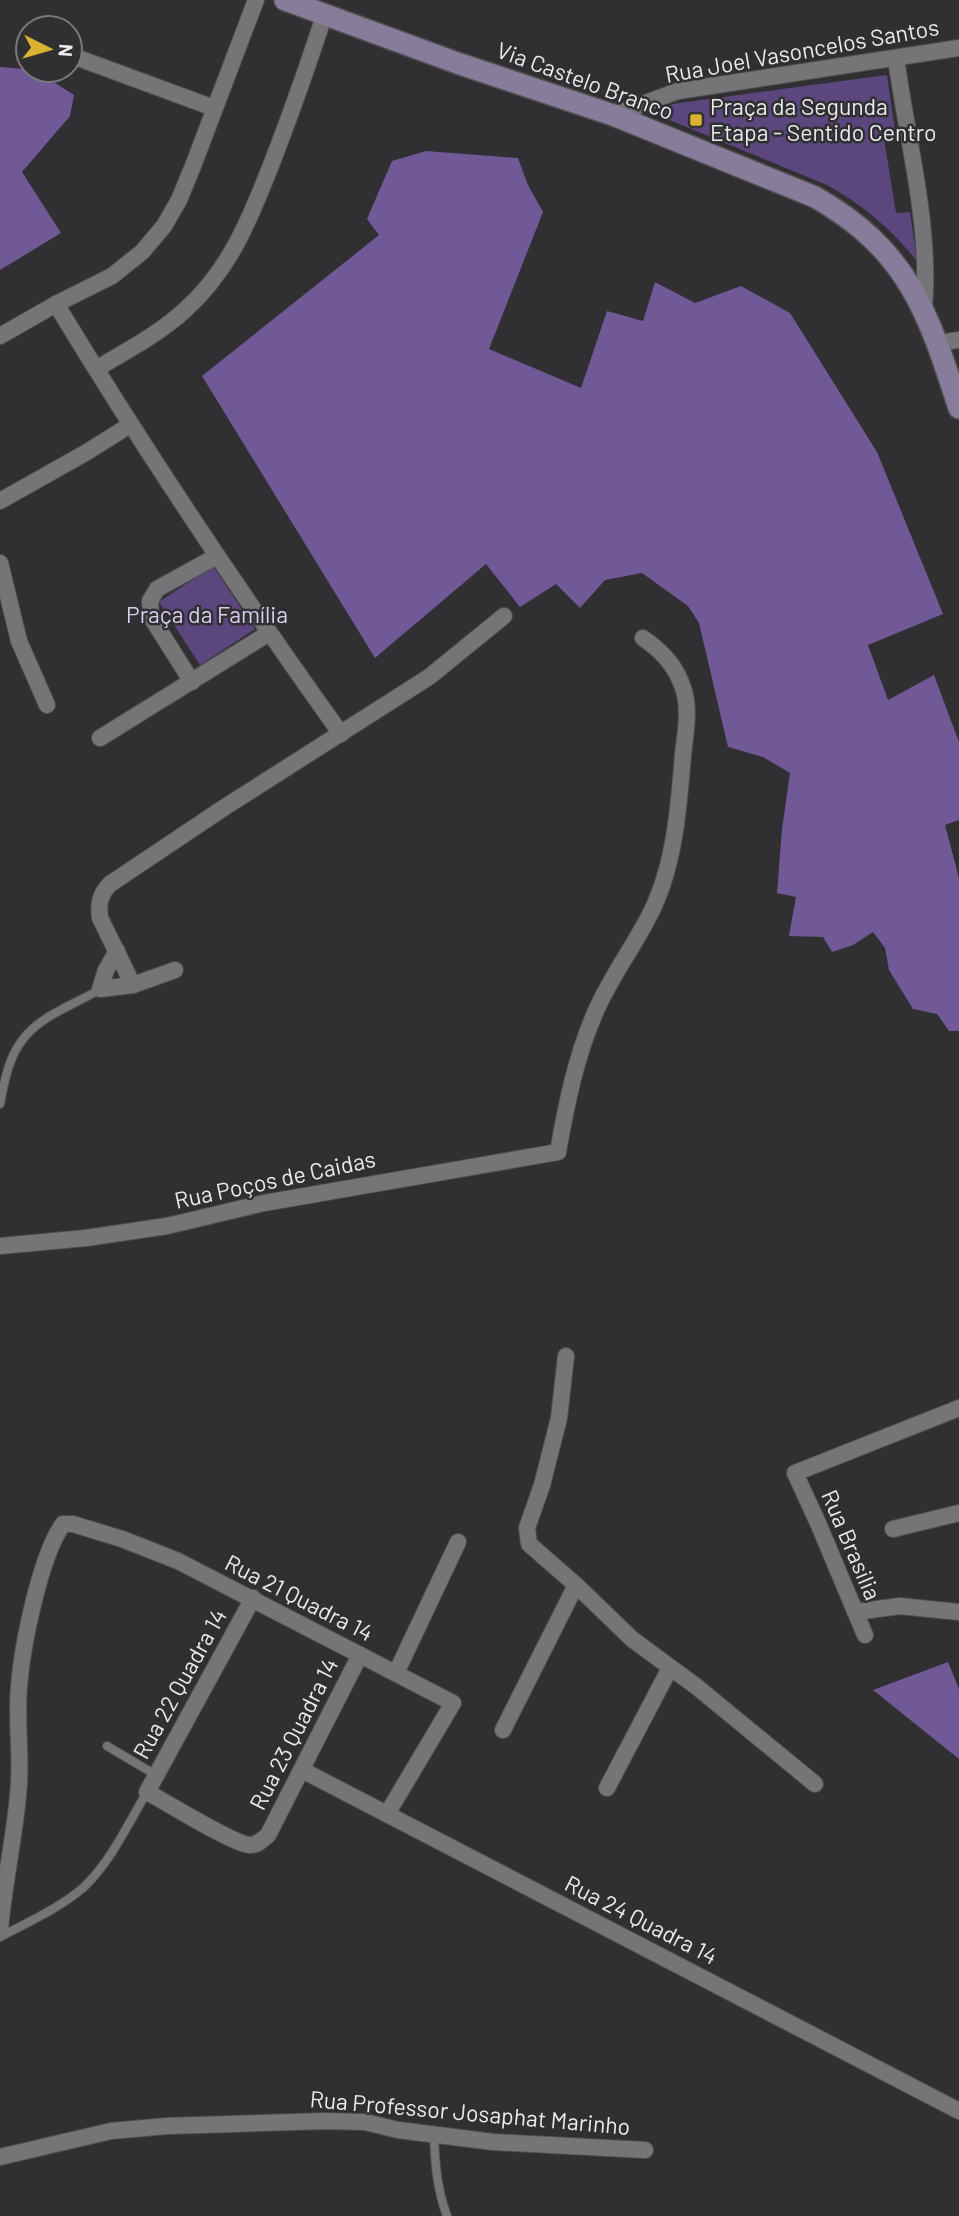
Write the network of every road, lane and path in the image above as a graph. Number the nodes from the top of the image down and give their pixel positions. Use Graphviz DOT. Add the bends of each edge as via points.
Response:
graph roads {
  1 [pos="256,0"];
  2 [pos="285,0"];
  3 [pos="325,13"];
  4 [pos="959,48"];
  5 [pos="896,58"];
  6 [pos="84,60"];
  7 [pos="214,108"];
  8 [pos="613,115"];
  9 [pos="56,304"];
  10 [pos="923,308"];
  11 [pos="0,336"];
  12 [pos="948,341"];
  13 [pos="96,369"];
  14 [pos="959,408"];
  15 [pos="130,425"];
  16 [pos="0,501"];
  17 [pos="217,556"];
  18 [pos="0,563"];
  19 [pos="503,617"];
  20 [pos="269,633"];
  21 [pos="643,638"];
  22 [pos="192,682"];
  23 [pos="47,705"];
  24 [pos="341,734"];
  25 [pos="100,738"];
  26 [pos="117,951"];
  27 [pos="175,970"];
  28 [pos="133,985"];
  29 [pos="100,989"];
  30 [pos="0,1104"];
  31 [pos="0,1246"];
  32 [pos="566,1356"];
  33 [pos="959,1408"];
  34 [pos="959,1513"];
  35 [pos="893,1529"];
  36 [pos="458,1542"];
  37 [pos="576,1585"];
  38 [pos="253,1598"];
  39 [pos="855,1612"];
  40 [pos="959,1612"];
  41 [pos="865,1635"];
  42 [pos="360,1655"];
  43 [pos="670,1668"];
  44 [pos="396,1673"];
  45 [pos="503,1730"];
  46 [pos="107,1746"];
  47 [pos="302,1770"];
  48 [pos="156,1775"];
  49 [pos="815,1784"];
  50 [pos="607,1787"];
  51 [pos="147,1792"];
  52 [pos="387,1814"];
  53 [pos="0,1930"];
  54 [pos="0,1937"];
  55 [pos="959,2111"];
  56 [pos="434,2135"];
  57 [pos="645,2150"];
  58 [pos="0,2157"];
  59 [pos="447,2216"];
  1 -- 7 [label="street"];
  2 -- 3 [label="main road, Via Castelo Branco"];
  3 -- 8 [label="main road, Via Castelo Branco"];
  3 -- 13 [label="street" via="254,210 228,261 184,311"];
  4 -- 5 [label="street, Rua Joel Vasoncelos Santos"];
  5 -- 8 [label="street, Rua Joel Vasoncelos Santos" via="678,91"];
  5 -- 10 [label="street" via="921,212"];
  6 -- 7 [label="street"];
  7 -- 9 [label="street" via="184,189 164,226 113,276"];
  8 -- 10 [label="main road, Via Castelo Branco" via="815,197 842,213 887,254"];
  9 -- 11 [label="street"];
  9 -- 13 [label="street"];
  10 -- 12 [label="main road, Via Castelo Branco"];
  12 -- 14 [label="main road, Via Castelo Branco"];
  13 -- 15 [label="street"];
  15 -- 16 [label="street"];
  15 -- 17 [label="street"];
  17 -- 20 [label="street"];
  17 -- 22 [label="street" via="157,589 150,601 151,617"];
  18 -- 23 [label="street" via="19,641"];
  19 -- 24 [label="street" via="429,677"];
  20 -- 22 [label="street"];
  20 -- 24 [label="street"];
  21 -- 31 [label="street, Rua Poços de Caidas" via="676,668 685,693 686,725 671,846 654,906 592,1022 558,1152 264,1203 167,1226"];
  22 -- 25 [label="street"];
  24 -- 26 [label="street" via="110,884 99,906"];
  26 -- 28 [label="street"];
  26 -- 29 [label="street"];
  27 -- 28 [label="street"];
  28 -- 29 [label="street"];
  29 -- 30 [label="lane" via="22,1037 13,1052"];
  32 -- 37 [label="street" via="559,1418 526,1535 536,1552"];
  33 -- 39 [label="street, Rua Brasilia" via="795,1473"];
  34 -- 35 [label="street"];
  36 -- 44 [label="street"];
  37 -- 43 [label="street"];
  37 -- 45 [label="street"];
  38 -- 42 [label="street, Rua 21 Quadra 14"];
  38 -- 48 [label="street, Rua 22 Quadra 14"];
  38 -- 53 [label="street, Rua 21 Quadra 14" via="178,1560 63,1524 43,1572 19,1685 19,1780"];
  39 -- 40 [label="street" via="900,1606"];
  39 -- 41 [label="street, Rua Brasilia"];
  42 -- 44 [label="street, Rua 21 Quadra 14"];
  42 -- 47 [label="street, Rua 23 Quadra 14"];
  43 -- 49 [label="street"];
  43 -- 50 [label="street"];
  44 -- 52 [label="street, Rua 21 Quadra 14" via="453,1703"];
  46 -- 48 [label="lane"];
  47 -- 51 [label="street, Rua 23 Quadra 14" via="268,1835 252,1845"];
  47 -- 52 [label="street, Rua 24 Quadra 14"];
  48 -- 51 [label="street, Rua 22 Quadra 14"];
  51 -- 54 [label="lane" via="116,1845 83,1887"];
  52 -- 55 [label="street, Rua 24 Quadra 14"];
  56 -- 57 [label="street, Rua Professor Josaphat Marinho"];
  56 -- 58 [label="street, Rua Professor Josaphat Marinho" via="365,2122 167,2126 111,2131"];
  56 -- 59 [label="lane" via="439,2195"];
}
